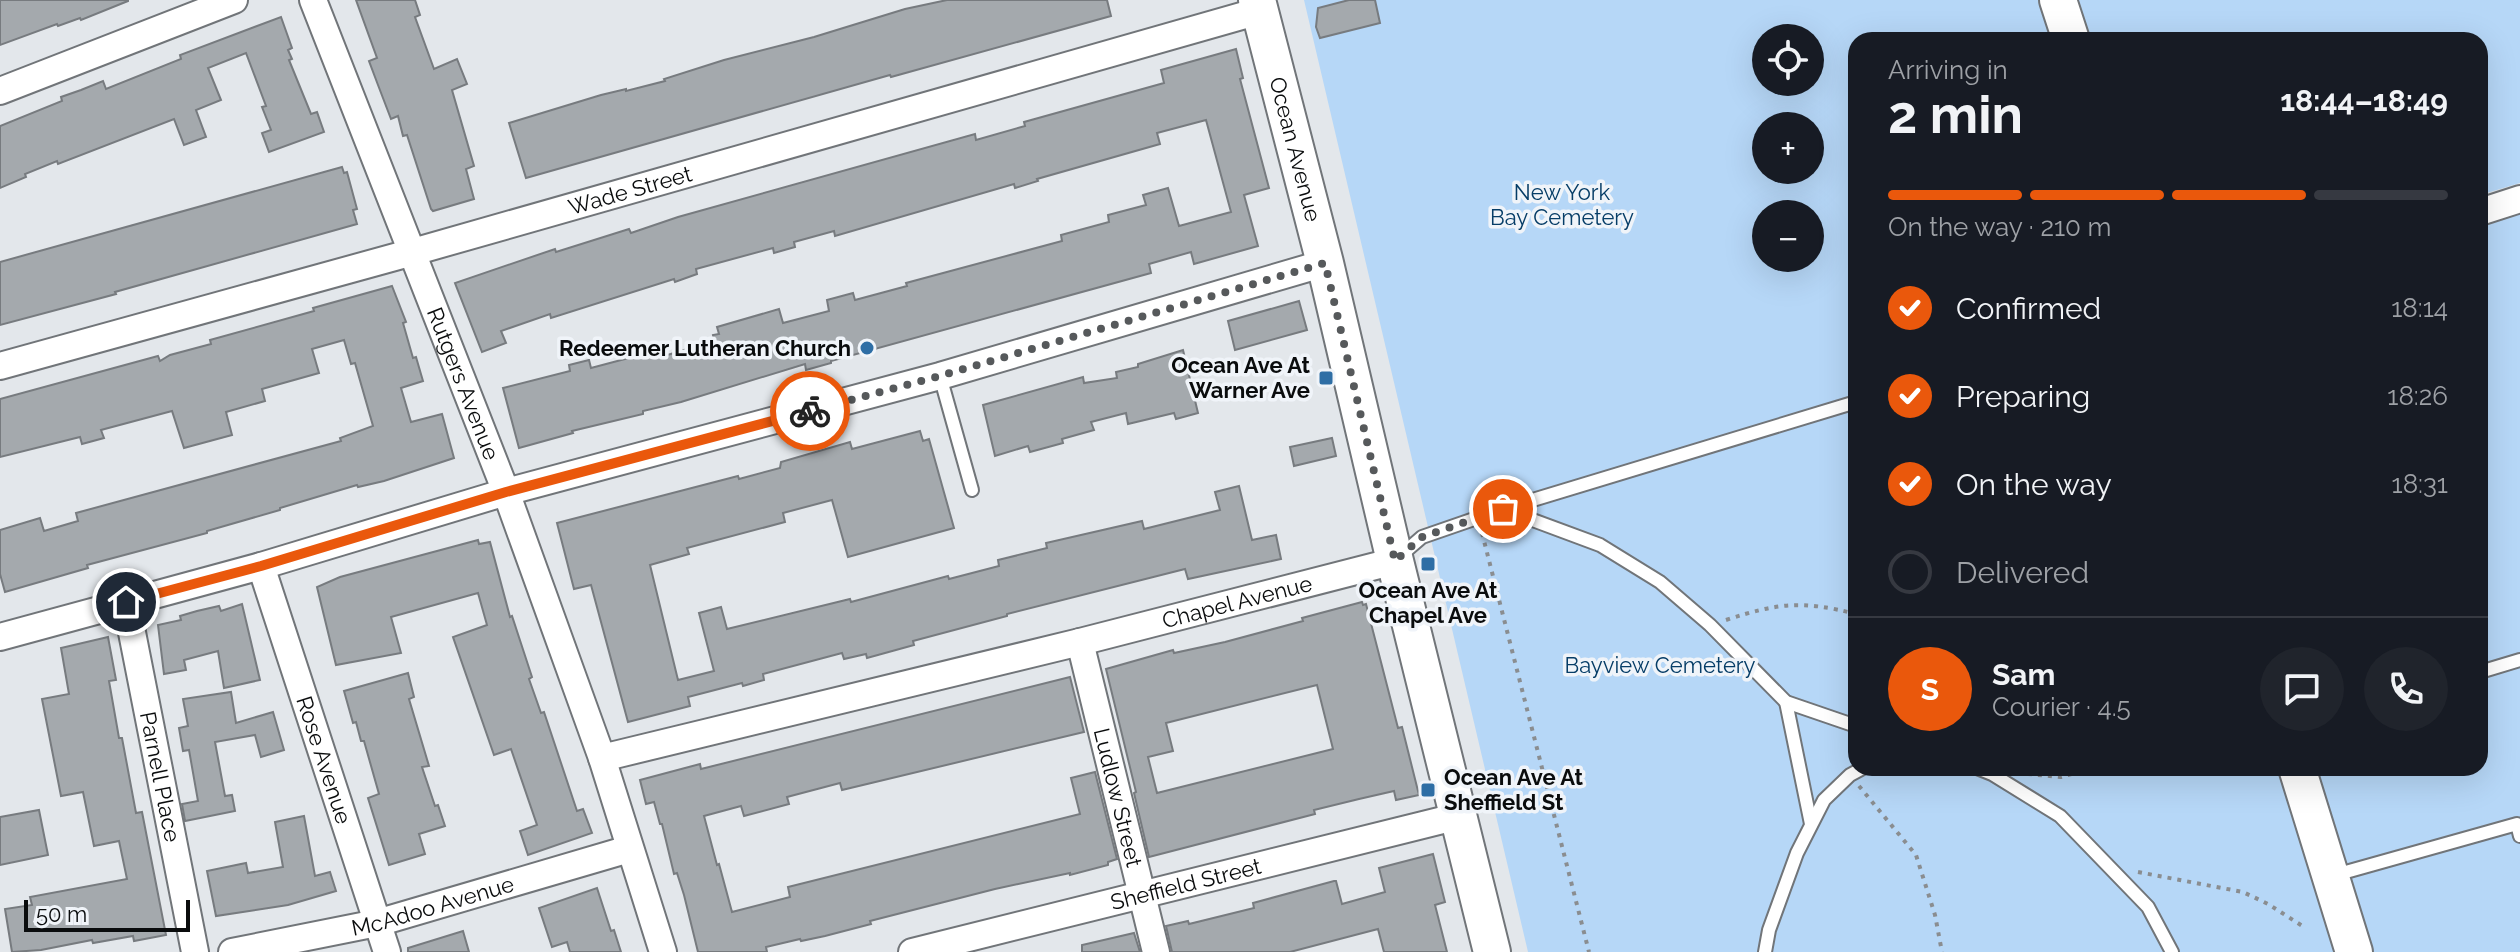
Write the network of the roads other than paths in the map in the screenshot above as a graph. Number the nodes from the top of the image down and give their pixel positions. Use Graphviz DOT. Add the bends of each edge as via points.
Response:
graph roads {
  1 [pos="234,0"];
  2 [pos="313,0"];
  3 [pos="2058,0"];
  4 [pos="1258,6"];
  5 [pos="2068,32"];
  6 [pos="0,91"];
  7 [pos="2520,199"];
  8 [pos="2488,209"];
  9 [pos="413,252"];
  10 [pos="1325,263"];
  11 [pos="0,366"];
  12 [pos="940,376"];
  13 [pos="1848,404"];
  14 [pos="972,490"];
  15 [pos="506,492"];
  16 [pos="1503,509"];
  17 [pos="1395,561"];
  18 [pos="261,566"];
  19 [pos="126,602"];
  20 [pos="0,637"];
  21 [pos="1080,642"];
  22 [pos="2520,660"];
  23 [pos="2488,670"];
  24 [pos="1786,702"];
  25 [pos="1848,723"];
  26 [pos="602,758"];
  27 [pos="1849,776"];
  28 [pos="1995,776"];
  29 [pos="2300,776"];
  30 [pos="1459,816"];
  31 [pos="1811,824"];
  32 [pos="2520,836"];
  33 [pos="629,849"];
  34 [pos="2331,876"];
  35 [pos="1142,895"];
  36 [pos="377,923"];
  37 [pos="195,952"];
  38 [pos="232,952"];
  39 [pos="387,952"];
  40 [pos="663,952"];
  41 [pos="912,952"];
  42 [pos="1156,952"];
  43 [pos="1492,952"];
  44 [pos="1765,952"];
  45 [pos="2172,952"];
  46 [pos="2354,952"];
  1 -- 6 [label="street"];
  2 -- 9 [label="street, Rutgers Avenue"];
  3 -- 5 [label="street"];
  4 -- 9 [label="street, Wade Street"];
  4 -- 10 [label="street, Ocean Avenue"];
  7 -- 8 [label="street"];
  9 -- 11 [label="street, Wade Street"];
  9 -- 15 [label="street, Rutgers Avenue"];
  10 -- 12 [label="street"];
  10 -- 17 [label="street, Ocean Avenue"];
  12 -- 14 [label="lane"];
  12 -- 15 [label="street"];
  13 -- 16 [label="lane, Chapel Avenue"];
  15 -- 18 [label="street"];
  15 -- 26 [label="street, Rutgers Avenue"];
  16 -- 17 [label="lane, Chapel Avenue" via="1422,537"];
  16 -- 24 [label="lane" via="1600,545 1660,582"];
  17 -- 21 [label="street, Chapel Avenue"];
  17 -- 30 [label="street, Ocean Avenue"];
  18 -- 19 [label="street"];
  18 -- 36 [label="street, Rose Avenue"];
  19 -- 20 [label="street"];
  19 -- 37 [label="street, Parnell Place"];
  21 -- 26 [label="street, Chapel Avenue"];
  21 -- 35 [label="street, Ludlow Street"];
  22 -- 23 [label="lane"];
  24 -- 25 [label="lane"];
  24 -- 31 [label="lane"];
  26 -- 33 [label="street, Rutgers Avenue"];
  27 -- 31 [label="lane" via="1824,800"];
  28 -- 45 [label="lane" via="2060,816 2148,907"];
  29 -- 34 [label="street"];
  30 -- 35 [label="street, Sheffield Street"];
  30 -- 43 [label="street, Ocean Avenue"];
  31 -- 44 [label="lane"];
  32 -- 34 [label="lane" via="2517,824"];
  33 -- 36 [label="street, McAdoo Avenue"];
  33 -- 40 [label="street, Rutgers Avenue"];
  34 -- 46 [label="street"];
  35 -- 41 [label="street, Sheffield Street"];
  35 -- 42 [label="street, Ludlow Street"];
  36 -- 38 [label="street, McAdoo Avenue"];
  36 -- 39 [label="street, Rose Avenue"];
}
